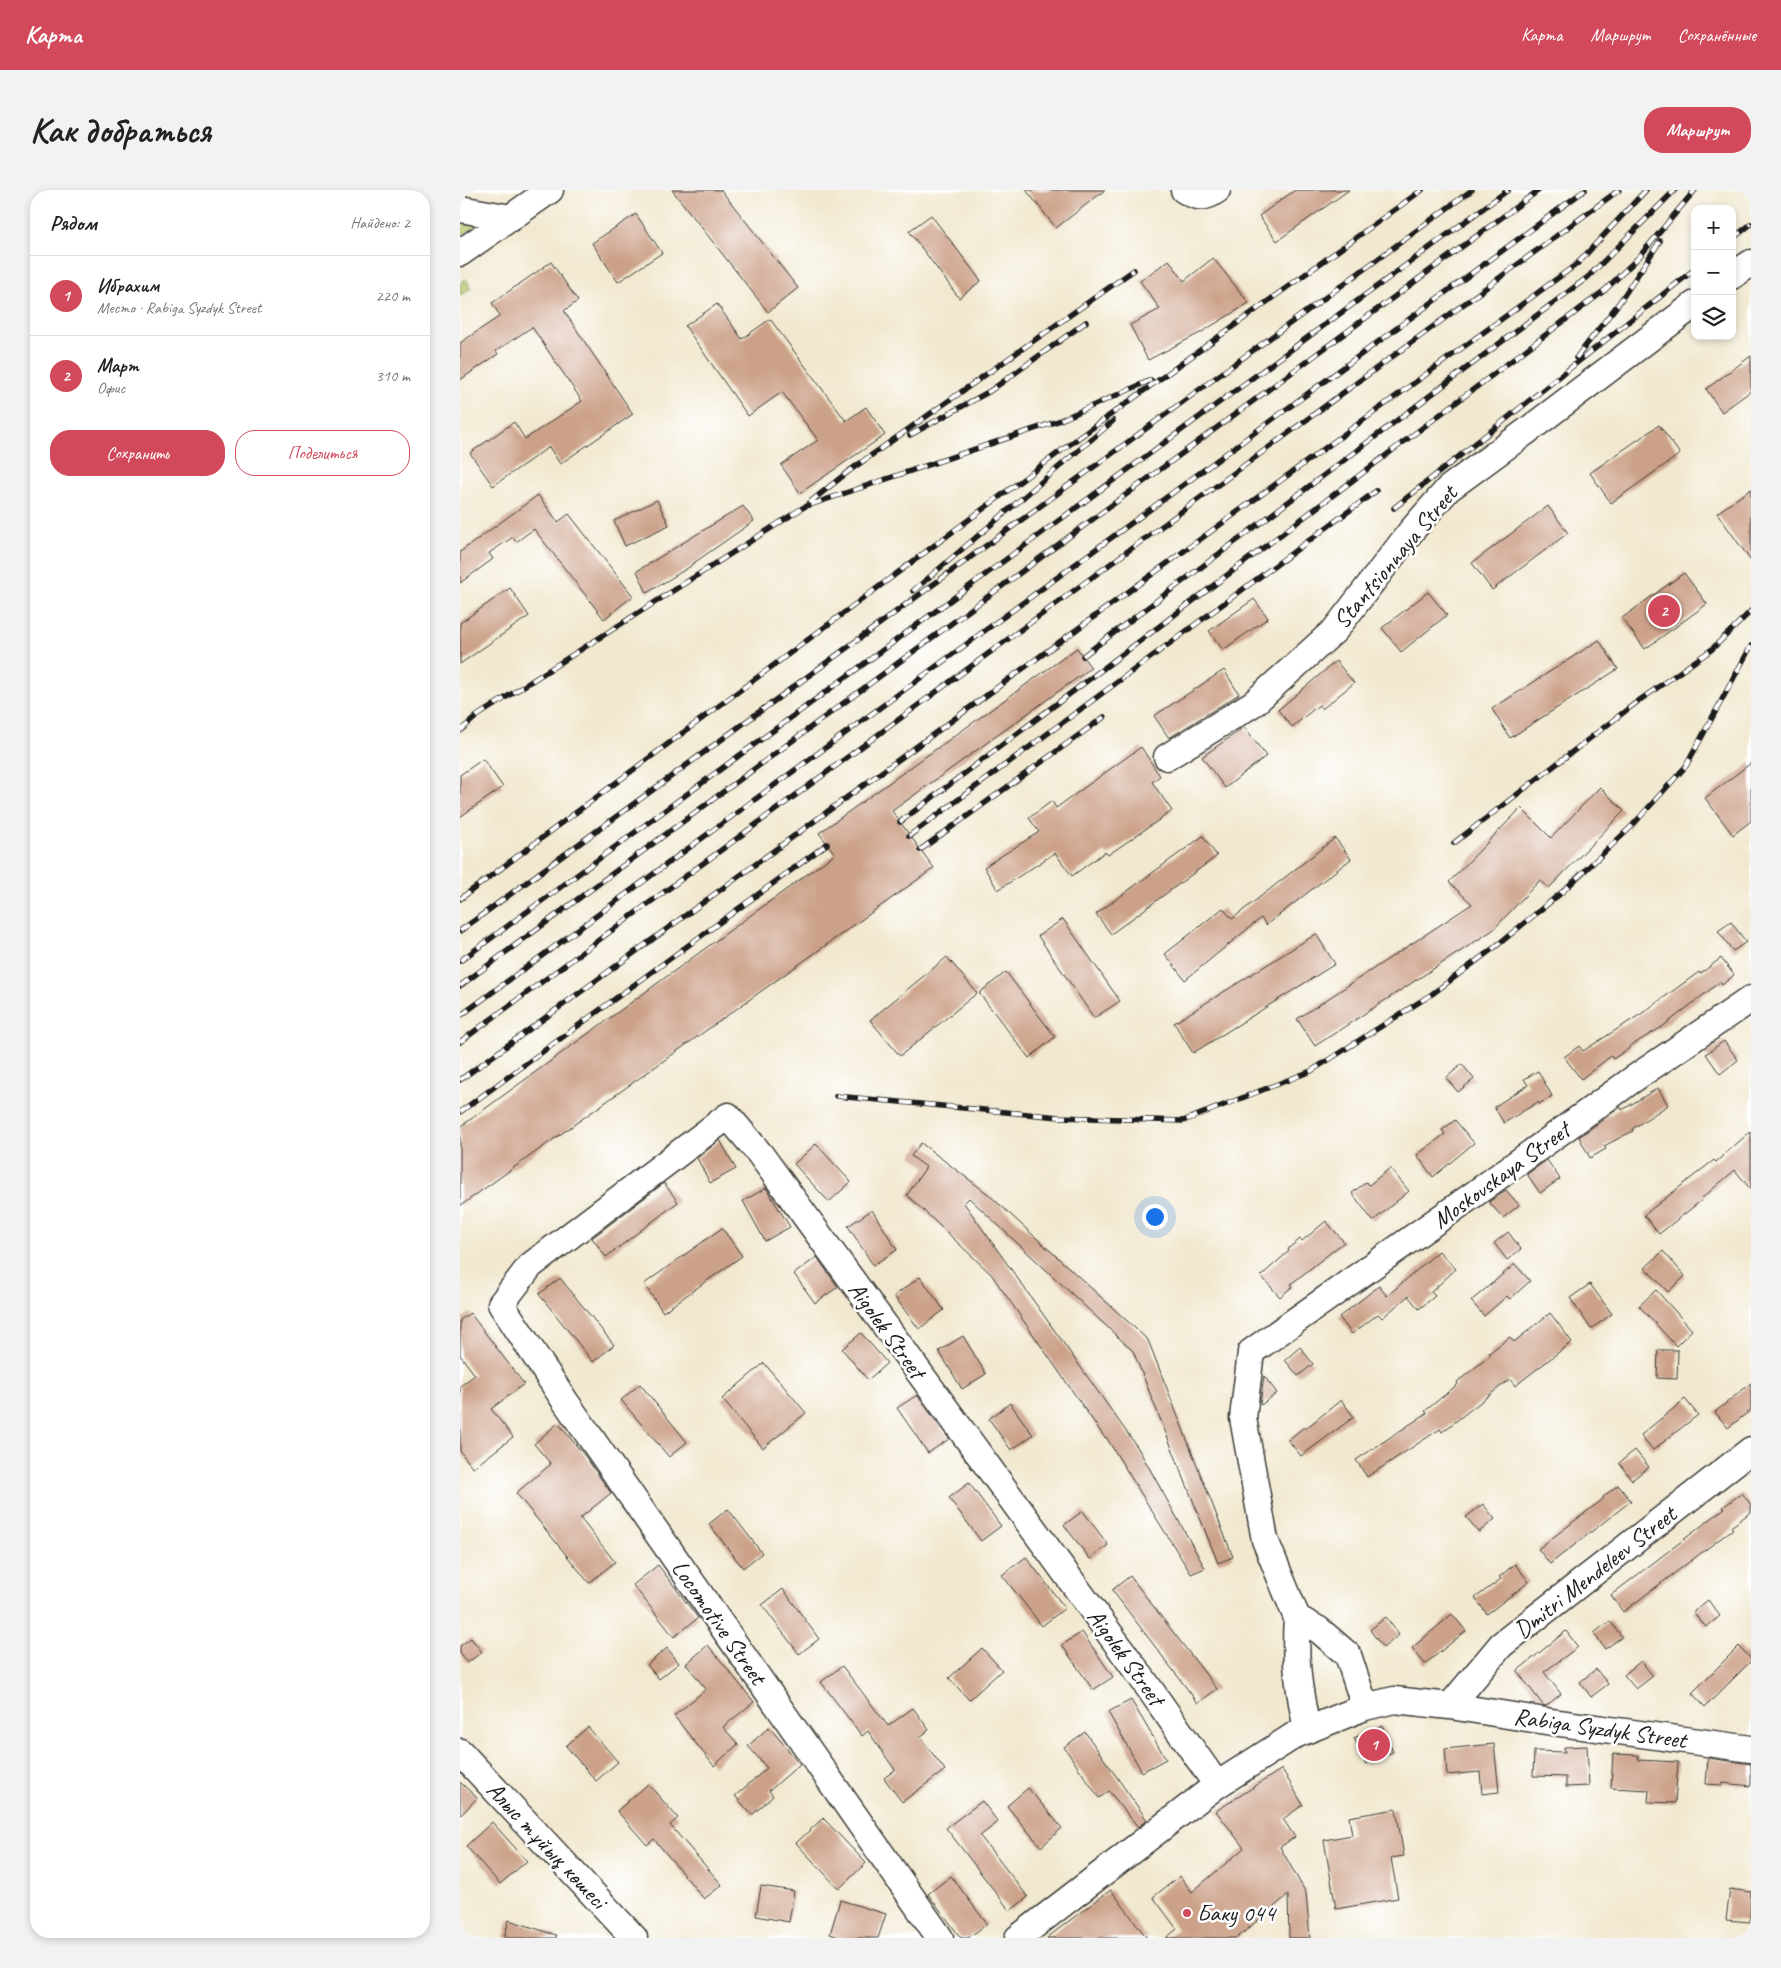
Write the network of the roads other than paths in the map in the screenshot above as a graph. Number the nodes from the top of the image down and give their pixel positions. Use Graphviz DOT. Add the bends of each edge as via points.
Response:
graph roads {
  1 [pos="550,190"];
  2 [pos="1184,190"];
  3 [pos="1217,190"];
  4 [pos="460,209"];
  5 [pos="511,218"];
  6 [pos="460,252"];
  7 [pos="1751,263"];
  8 [pos="1736,273"];
  9 [pos="1691,307"];
  10 [pos="1167,757"];
  11 [pos="1750,1002"];
  12 [pos="501,1304"];
  13 [pos="1751,1450"];
  14 [pos="1297,1618"];
  15 [pos="1450,1706"];
  16 [pos="1366,1707"];
  17 [pos="1308,1730"];
  18 [pos="1751,1749"];
  19 [pos="460,1752"];
  20 [pos="1217,1785"];
  21 [pos="634,1938"];
  22 [pos="940,1938"];
  23 [pos="1018,1938"];
  1 -- 5 [label="street"];
  2 -- 3 [label="street" via="1196,197 1208,196"];
  4 -- 5 [label="street"];
  5 -- 6 [label="street"];
  7 -- 8 [label="street"];
  9 -- 10 [label="street, Stantsionnaya Street" via="1448,489 1335,630 1254,703"];
  11 -- 14 [label="street, Moskovskaya Street" via="1632,1080 1251,1352 1244,1428 1265,1540"];
  12 -- 20 [label="street, Aigolek Street" via="530,1266 728,1116 760,1154"];
  12 -- 22 [label="street, Locomotive Street" via="564,1401"];
  13 -- 15 [label="street, Dmitri Mendeleev Street" via="1501,1645"];
  14 -- 16 [label="street" via="1319,1630 1348,1654"];
  14 -- 17 [label="street" via="1297,1672"];
  15 -- 16 [label="street, Rabiga Syzdyk Street" via="1394,1700"];
  15 -- 18 [label="street, Rabiga Syzdyk Street"];
  16 -- 17 [label="street, Rabiga Syzdyk Street"];
  17 -- 20 [label="street, Rabiga Syzdyk Street"];
  19 -- 21 [label="street, Алыс тұйық көшесі"];
  20 -- 23 [label="street, Rabiga Syzdyk Street"];
}
